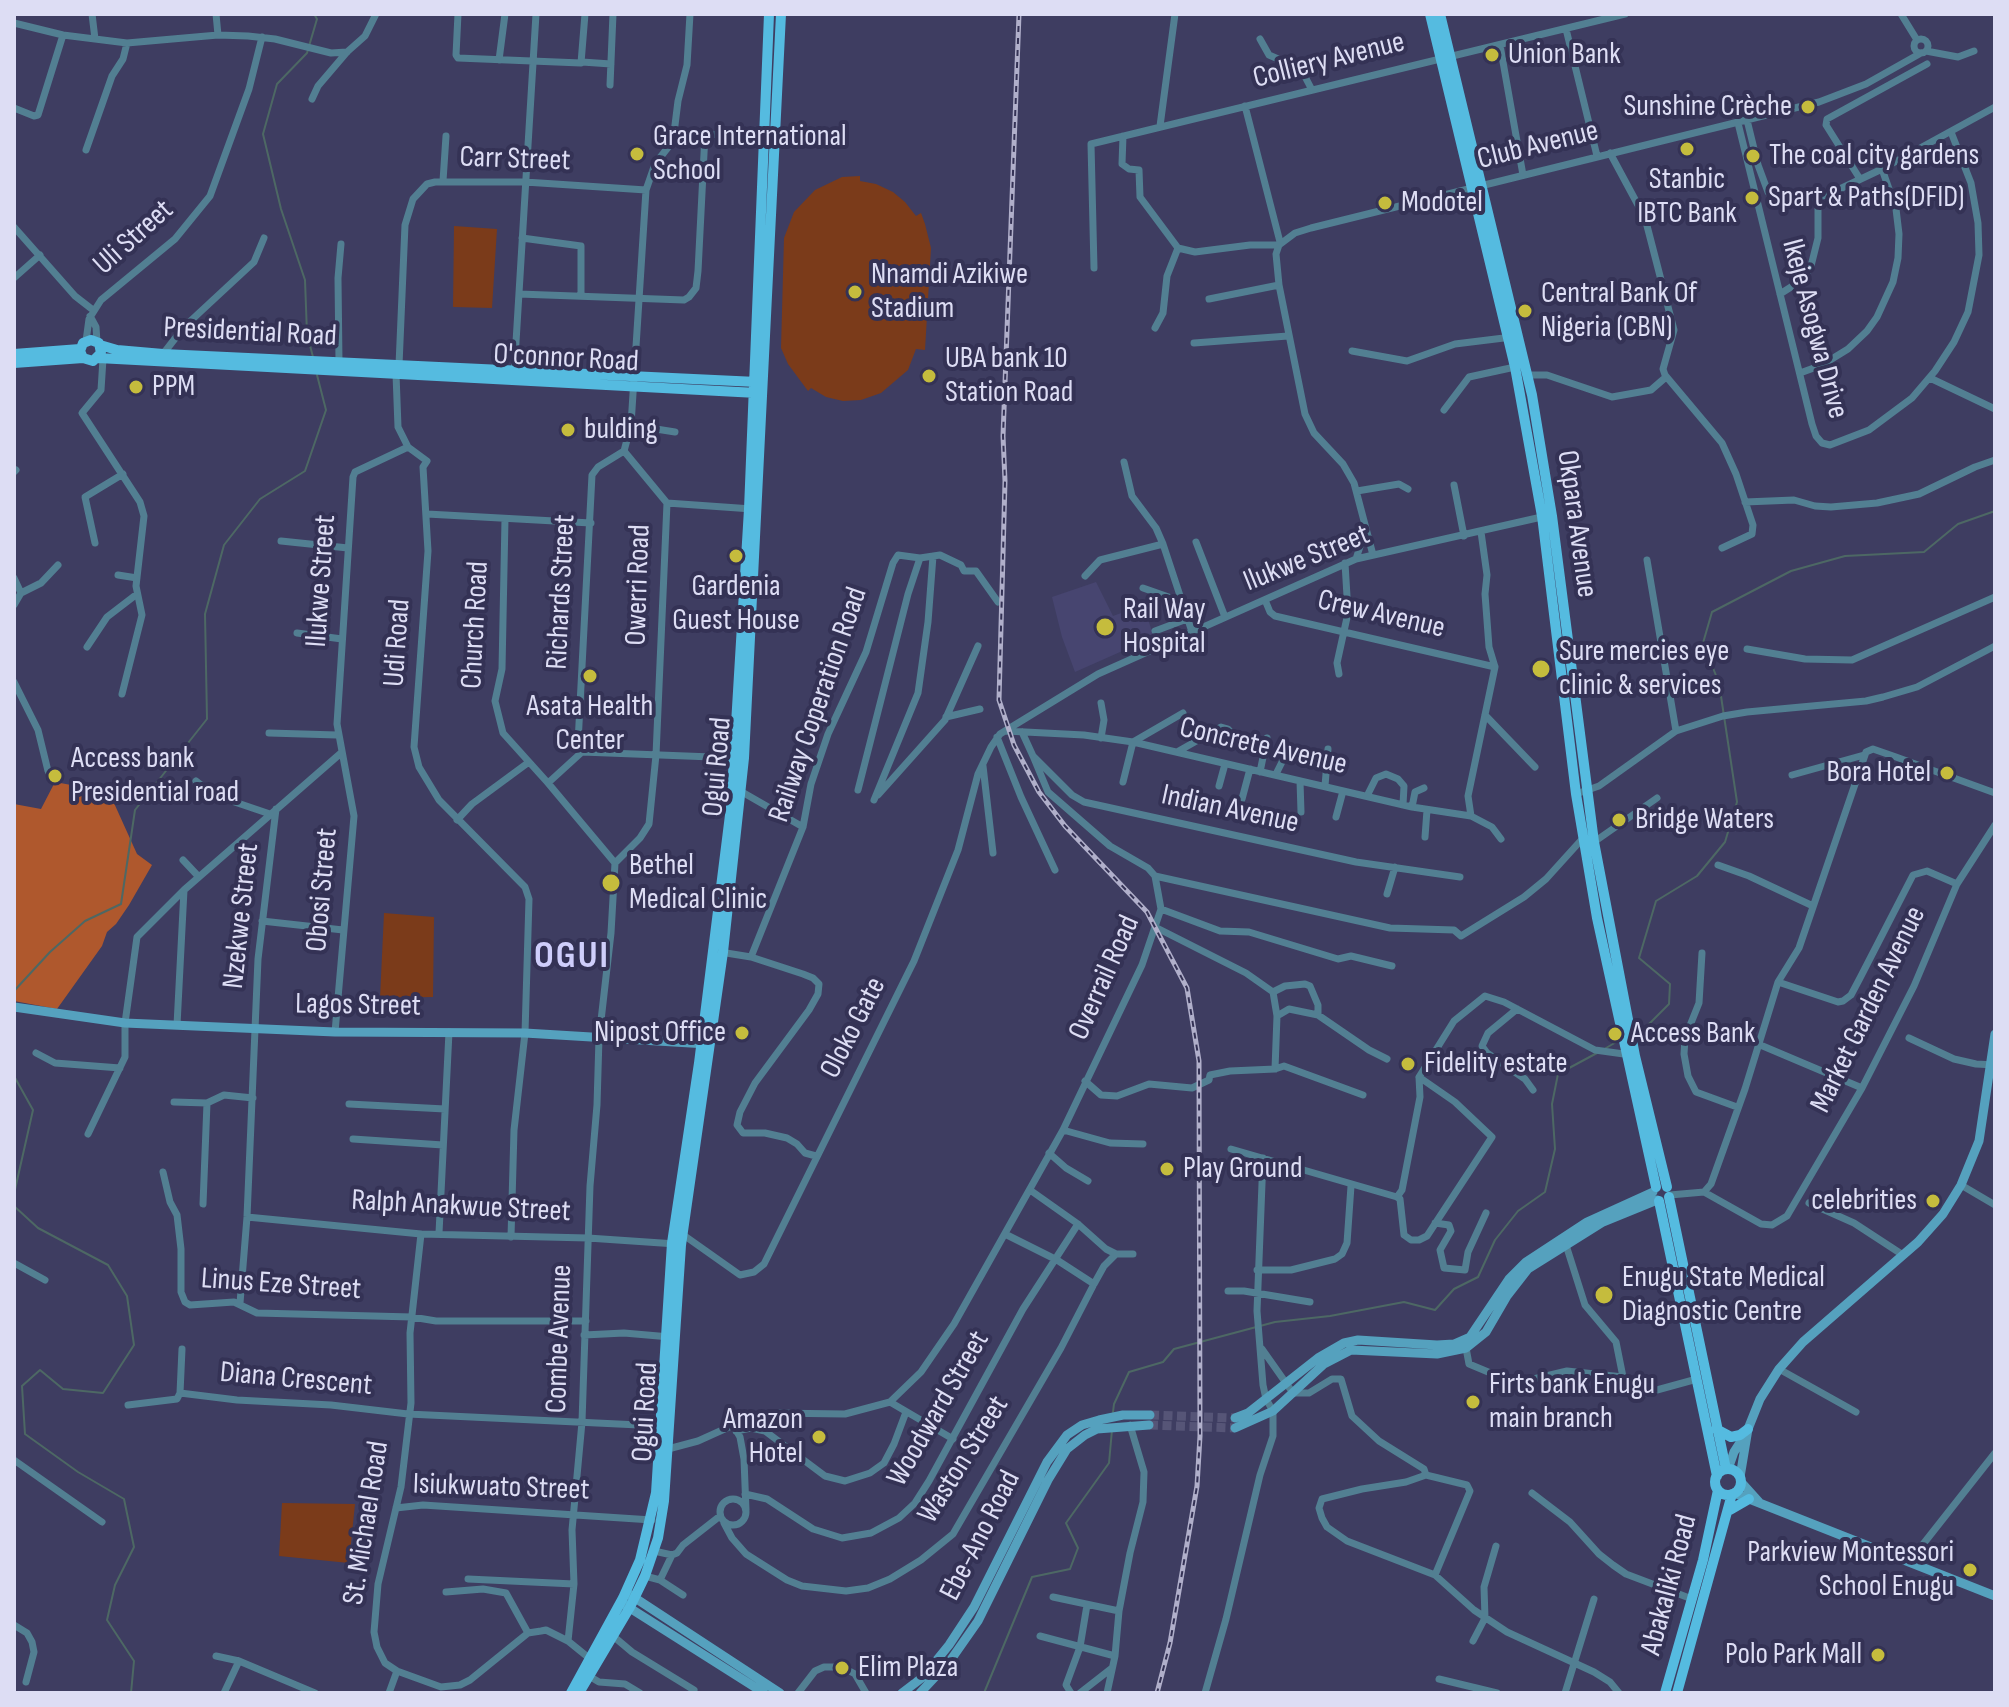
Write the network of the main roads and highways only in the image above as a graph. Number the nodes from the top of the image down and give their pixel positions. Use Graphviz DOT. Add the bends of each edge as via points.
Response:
graph roads {
  1 [pos="769,14"];
  2 [pos="781,14"];
  3 [pos="1430,14"];
  4 [pos="1440,14"];
  5 [pos="1446,57"];
  6 [pos="770,138"];
  7 [pos="1513,336"];
  8 [pos="89,347"];
  9 [pos="14,354"];
  10 [pos="150,357"];
  11 [pos="14,363"];
  12 [pos="297,365"];
  13 [pos="755,367"];
  14 [pos="398,370"];
  15 [pos="734,386"];
  16 [pos="759,388"];
  17 [pos="754,408"];
  18 [pos="754,509"];
  19 [pos="1547,516"];
  20 [pos="739,758"];
  21 [pos="718,951"];
  22 [pos="14,1007"];
  23 [pos="1995,1034"];
  24 [pos="706,1044"];
  25 [pos="1993,1064"];
  26 [pos="1661,1194"];
  27 [pos="670,1337"];
  28 [pos="1695,1351"];
  29 [pos="1113,1421"];
  30 [pos="1716,1429"];
  31 [pos="1748,1431"];
  32 [pos="1724,1471"];
  33 [pos="1740,1479"];
  34 [pos="1718,1490"];
  35 [pos="1733,1493"];
  36 [pos="1749,1499"];
  37 [pos="1761,1504"];
  38 [pos="1728,1512"];
  39 [pos="1995,1596"];
  40 [pos="628,1600"];
  41 [pos="1688,1636"];
  42 [pos="571,1693"];
  43 [pos="579,1693"];
  44 [pos="764,1693"];
  45 [pos="780,1693"];
  46 [pos="902,1693"];
  47 [pos="920,1693"];
  48 [pos="1665,1693"];
  49 [pos="1677,1693"];
  1 -- 6 [label="main road, Ogui Road"];
  2 -- 6 [label="main road, Ogui Road"];
  3 -- 5 [label="main road, Okpara Avenue"];
  4 -- 5 [label="main road, Okpara Avenue"];
  5 -- 7 [label="main road, Okpara Avenue"];
  6 -- 13 [label="main road, Ogui Road"];
  6 -- 16 [label="main road, Ogui Road"];
  7 -- 19 [label="main road, Okpara Avenue"];
  7 -- 19 [label="main road, Okpara Avenue" via="1527,375"];
  8 -- 9 [label="main road, Presidential Road"];
  8 -- 10 [label="main road, Presidential Road"];
  8 -- 10 [label="main road, Presidential Road" via="90,361"];
  8 -- 11 [label="main road, Presidential Road"];
  10 -- 12 [label="main road, Presidential Road"];
  10 -- 12 [label="main road, Presidential Road"];
  12 -- 14 [label="main road, Presidential Road"];
  13 -- 15 [label="main road"];
  13 -- 16 [label="main road, Ogui Road"];
  14 -- 15 [label="main road, O'connor Road"];
  15 -- 16 [label="main road, O'connor Road"];
  15 -- 17 [label="main road"];
  16 -- 17 [label="main road, Ogui Road"];
  16 -- 18 [label="main road, Ogui Road"];
  17 -- 18 [label="main road, Ogui Road"];
  18 -- 20 [label="main road, Ogui Road"];
  19 -- 26 [label="main road, Okpara Avenue" via="1589,840"];
  20 -- 21 [label="main road, Ogui Road"];
  20 -- 21 [label="main road, Ogui Road" via="742,792"];
  21 -- 24 [label="main road, Ogui Road"];
  22 -- 24 [label="main road, Lagos Street" via="125,1023 525,1033"];
  23 -- 25 [label="main road"];
  24 -- 27 [label="main road, Ogui Road"];
  25 -- 31 [label="main road" via="1979,1141 1961,1185 1937,1222 1803,1342 1760,1399"];
  26 -- 26 [label="main road" via="1587,1222 1533,1256 1509,1279 1470,1337 1454,1344 1352,1341 1333,1347 1235,1423 1273,1411 1324,1364 1351,1350 1437,1354 1466,1348 1486,1332 1523,1275 1603,1222"];
  26 -- 28 [label="main road, Okpara Avenue"];
  27 -- 40 [label="main road, Ogui Road" via="652,1520"];
  27 -- 40 [label="main road, Ogui Road" via="662,1524 645,1576"];
  28 -- 30 [label="main road, Okpara Avenue"];
  28 -- 32 [label="main road, Okpara Avenue" via="1697,1379"];
  29 -- 29 [label="main road" via="1149,1420 1130,1425"];
  29 -- 46 [label="main road, Ebe-Ano Road" via="1082,1425 1057,1447 974,1607 923,1677"];
  29 -- 47 [label="main road, Ebe-Ano Road" via="1067,1449 978,1621"];
  30 -- 31 [label="main road" via="1734,1437"];
  30 -- 32 [label="main road, Okpara Avenue"];
  31 -- 32 [label="main road"];
  31 -- 33 [label="main road"];
  32 -- 33 [label="main road" via="1736,1472"];
  32 -- 34 [label="main road" via="1715,1482"];
  33 -- 35 [label="main road"];
  33 -- 37 [label="main road"];
  34 -- 35 [label="main road"];
  34 -- 41 [label="main road, Abakaliki Road"];
  35 -- 36 [label="main road"];
  35 -- 38 [label="main road, Abakaliki Road"];
  36 -- 37 [label="main road"];
  36 -- 38 [label="main road"];
  37 -- 39 [label="main road"];
  38 -- 41 [label="main road, Abakaliki Road"];
  40 -- 42 [label="main road, Ogui Road"];
  40 -- 43 [label="main road, Ogui Road"];
  40 -- 44 [label="main road"];
  40 -- 45 [label="main road"];
  41 -- 48 [label="main road, Abakaliki Road"];
  41 -- 49 [label="main road, Abakaliki Road"];
}
